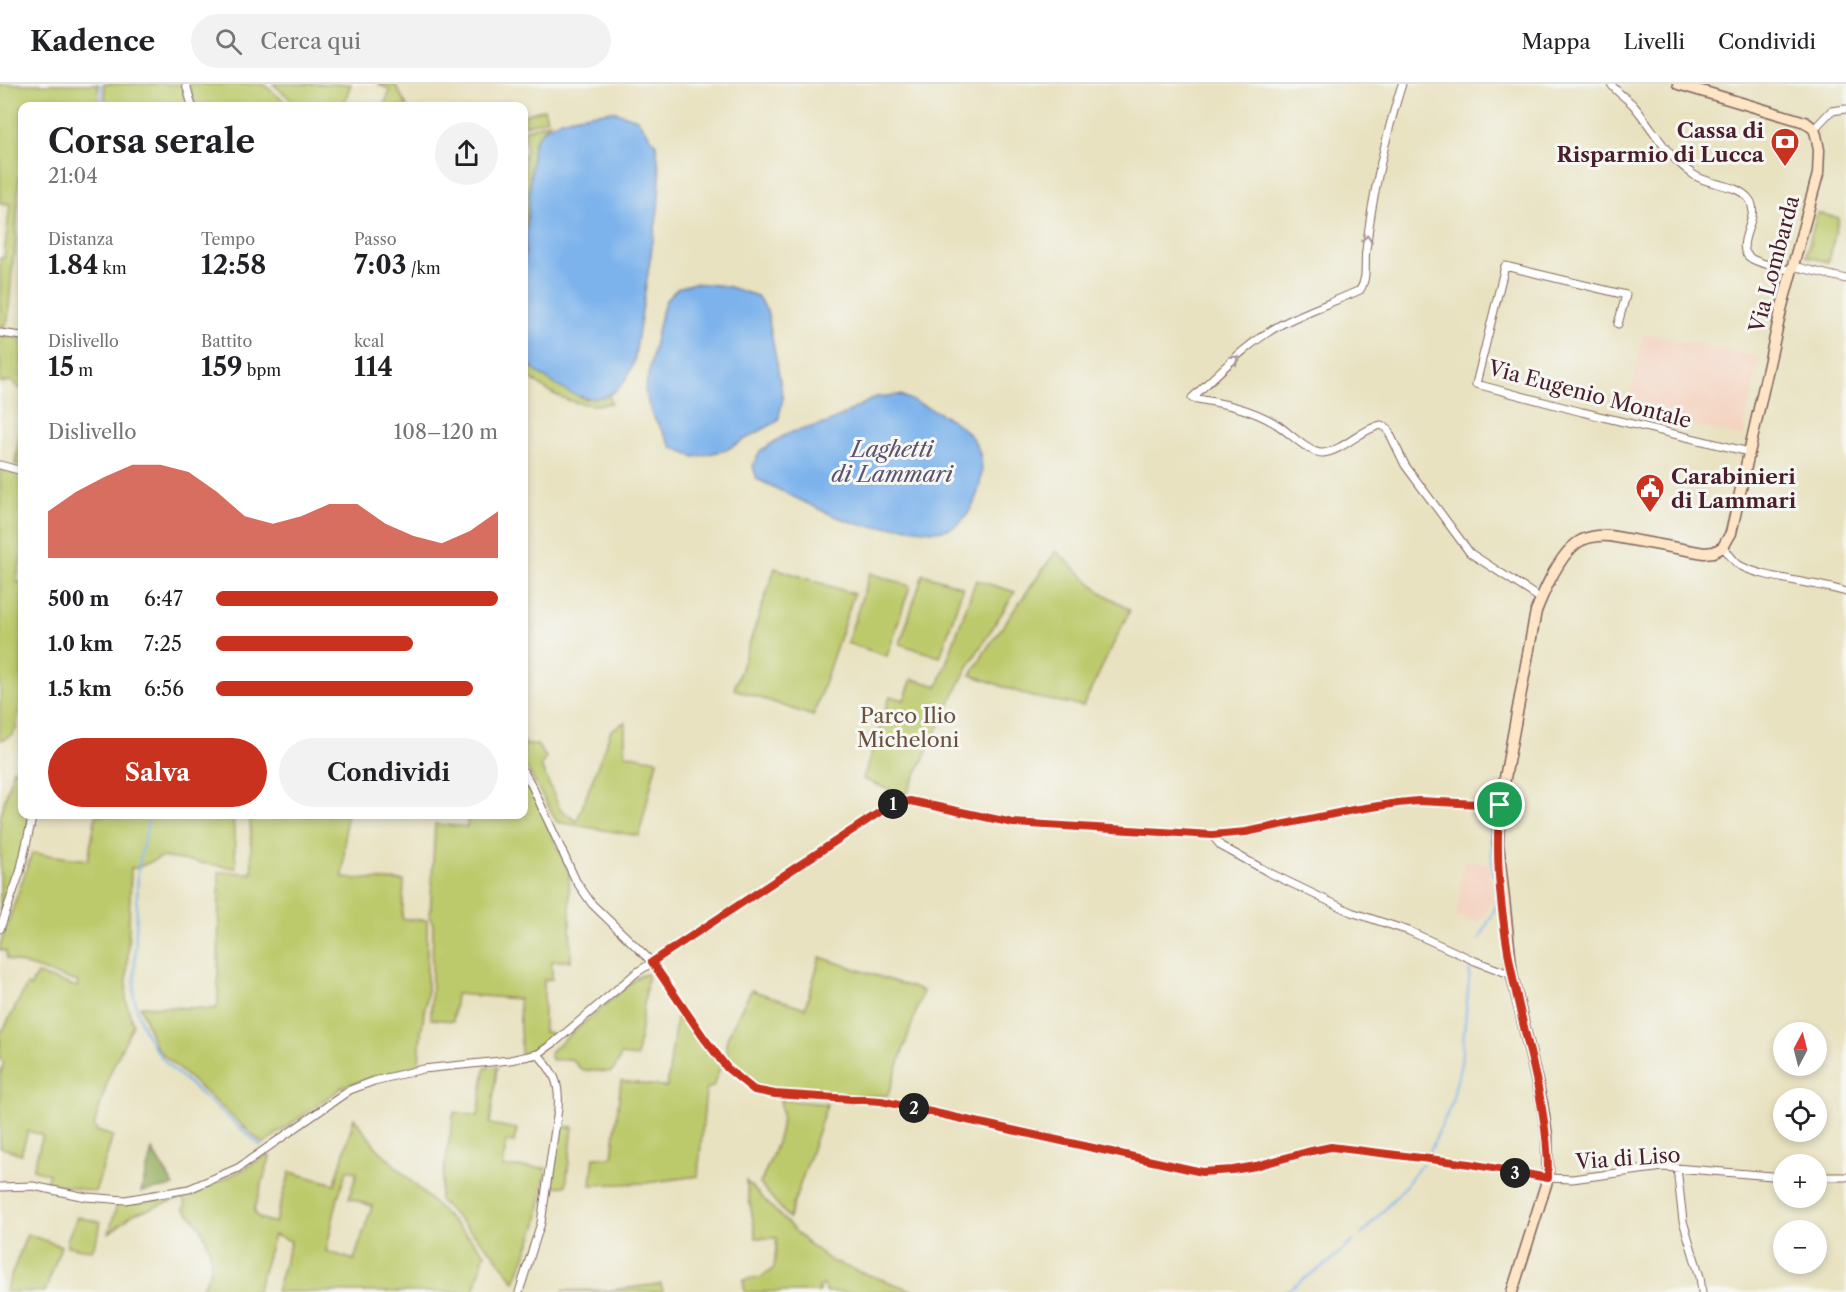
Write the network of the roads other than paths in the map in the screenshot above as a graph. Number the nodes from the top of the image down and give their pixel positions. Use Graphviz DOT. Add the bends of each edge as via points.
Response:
graph roads {
  1 [pos="186,84"];
  2 [pos="1402,84"];
  3 [pos="1611,84"];
  4 [pos="1678,84"];
  5 [pos="191,102"];
  6 [pos="1846,109"];
  7 [pos="1814,129"];
  8 [pos="1792,268"];
  9 [pos="1846,279"];
  10 [pos="1618,324"];
  11 [pos="0,333"];
  12 [pos="18,335"];
  13 [pos="1749,452"];
  14 [pos="0,465"];
  15 [pos="18,470"];
  16 [pos="1723,547"];
  17 [pos="1846,592"];
  18 [pos="1541,599"];
  19 [pos="528,779"];
  20 [pos="1500,805"];
  21 [pos="32,819"];
  22 [pos="1212,835"];
  23 [pos="0,929"];
  24 [pos="652,962"];
  25 [pos="1512,975"];
  26 [pos="538,1054"];
  27 [pos="1677,1168"];
  28 [pos="1773,1176"];
  29 [pos="1827,1177"];
  30 [pos="1846,1177"];
  31 [pos="1548,1178"];
  32 [pos="0,1187"];
  33 [pos="519,1292"];
  34 [pos="1512,1292"];
  35 [pos="1702,1292"];
  1 -- 5 [label="street"];
  18 -- 2 [label="street, one-way" via="1470,553 1405,465 1387,428 1372,427 1322,453 1312,451 1275,423 1230,404 1192,398 1264,335 1360,290 1364,284 1377,171"];
  3 -- 8 [label="street" via="1633,104 1675,160 1697,178 1748,198 1752,206 1745,253 1752,259"];
  4 -- 7 [label="street" via="1785,115"];
  6 -- 7 [label="street" via="1831,111"];
  7 -- 8 [label="street, Via Lombarda" via="1819,150 1818,174"];
  8 -- 9 [label="street"];
  8 -- 13 [label="street, Via Lombarda"];
  10 -- 13 [label="street, Via Eugenio Montale" via="1626,295 1505,266 1476,384"];
  11 -- 12 [label="street"];
  13 -- 16 [label="street, Via Lombarda" via="1731,533"];
  14 -- 15 [label="street"];
  16 -- 17 [label="street" via="1738,564"];
  16 -- 18 [label="street" via="1704,553 1598,535 1581,540 1568,551"];
  18 -- 20 [label="street" via="1526,658"];
  19 -- 24 [label="street, Via di Liso" via="592,904"];
  20 -- 22 [label="street" via="1398,803"];
  20 -- 25 [label="street" via="1497,843"];
  21 -- 23 [label="street" via="20,872"];
  22 -- 24 [label="street" via="1013,823 910,801 889,806"];
  22 -- 25 [label="street" via="1221,846 1351,912 1409,931"];
  24 -- 26 [label="street"];
  24 -- 31 [label="street, Via di Liso" via="727,1068 754,1090 881,1101 1202,1172 1256,1166 1331,1147"];
  25 -- 31 [label="street" via="1542,1103"];
  26 -- 32 [label="street" via="423,1069 350,1090 237,1168 189,1189 125,1200 33,1186"];
  26 -- 33 [label="street" via="556,1079 558,1109 541,1223"];
  27 -- 28 [label="street, Via di Liso"];
  27 -- 31 [label="street, Via di Liso"];
  27 -- 35 [label="street" via="1683,1221"];
  29 -- 30 [label="street"];
  31 -- 34 [label="street"];
}
